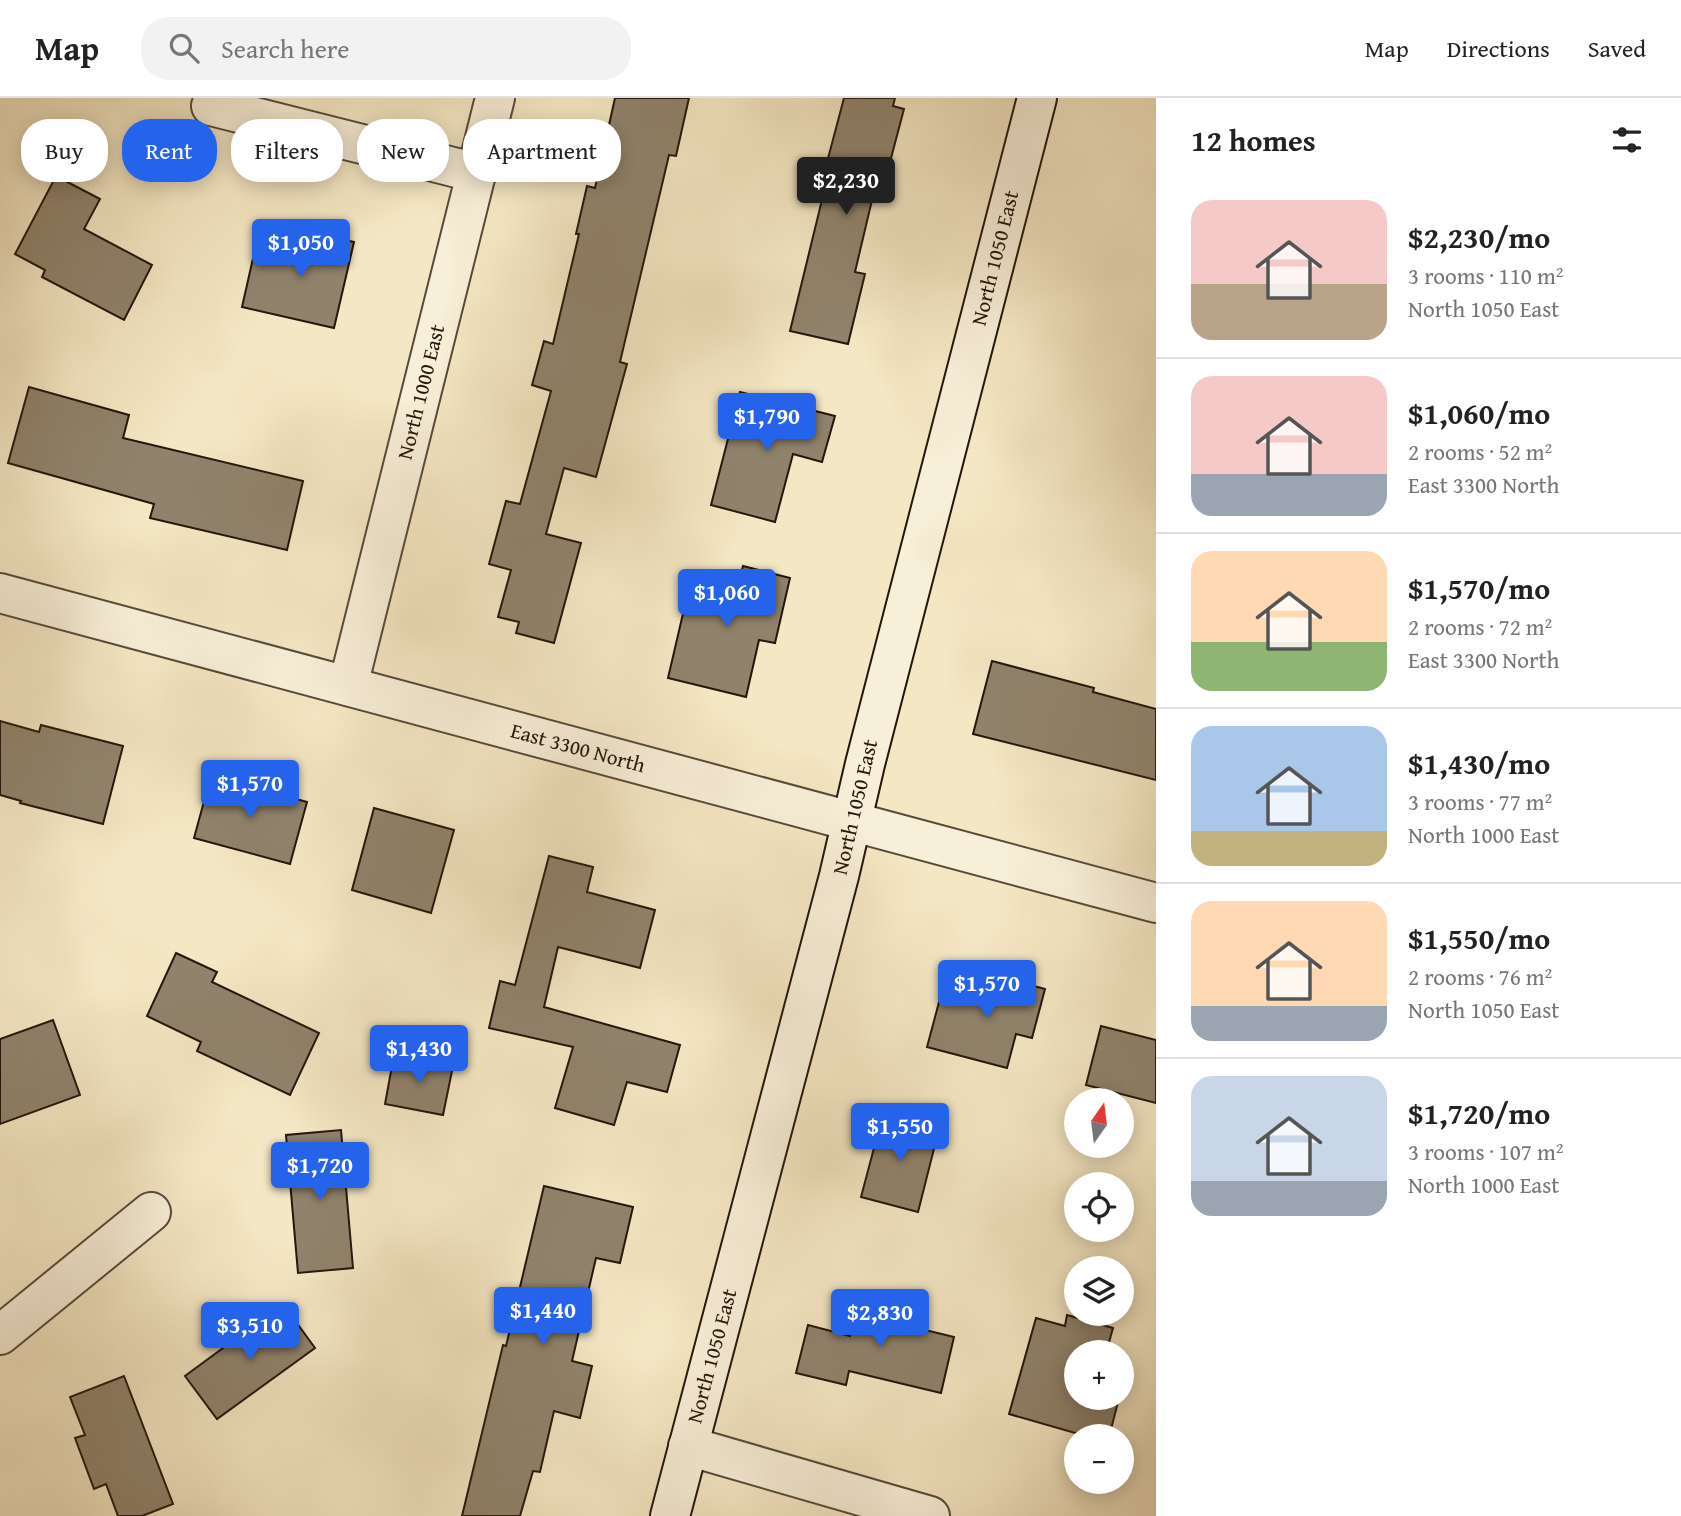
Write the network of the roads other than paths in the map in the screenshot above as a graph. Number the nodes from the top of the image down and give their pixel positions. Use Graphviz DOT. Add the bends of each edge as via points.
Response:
graph roads {
  1 [pos="495,98"];
  2 [pos="1037,98"];
  3 [pos="211,106"];
  4 [pos="490,119"];
  5 [pos="463,169"];
  6 [pos="475,182"];
  7 [pos="0,593"];
  8 [pos="348,686"];
  9 [pos="851,821"];
  10 [pos="1156,903"];
  11 [pos="151,1212"];
  12 [pos="0,1335"];
  13 [pos="688,1446"];
  14 [pos="670,1516"];
  15 [pos="930,1516"];
  1 -- 4 [label="street, North 1000 East"];
  2 -- 9 [label="street, North 1050 East"];
  3 -- 5 [label="street"];
  6 -- 8 [label="street, North 1000 East"];
  7 -- 8 [label="street, East 3300 North"];
  8 -- 9 [label="street, East 3300 North"];
  9 -- 10 [label="street, East 3300 North"];
  9 -- 13 [label="street, North 1050 East"];
  11 -- 12 [label="street"];
  13 -- 14 [label="street, North 1050 East"];
  13 -- 15 [label="street"];
}
